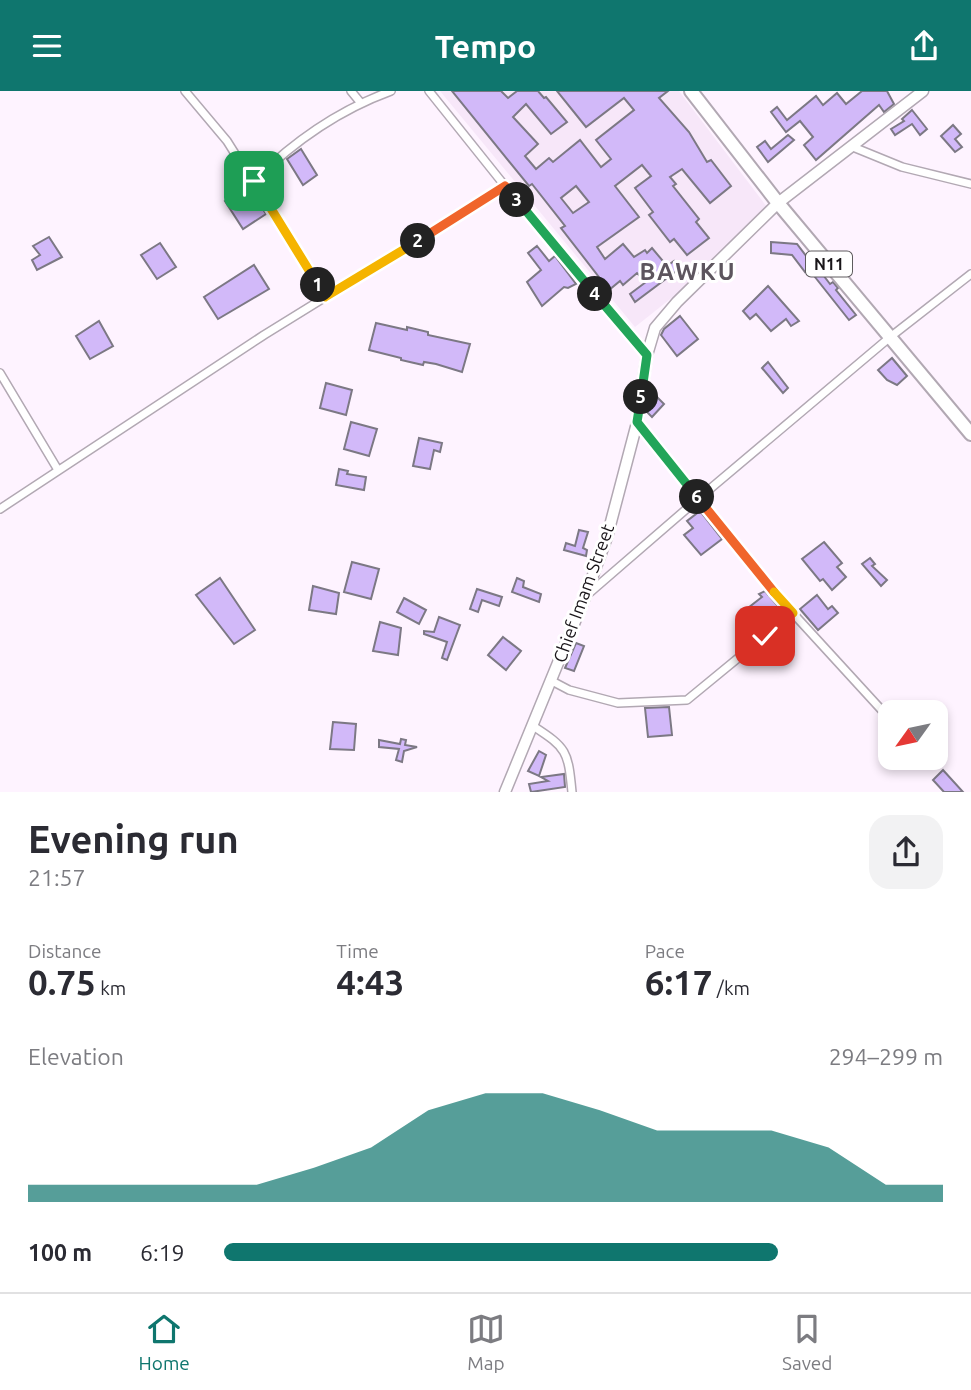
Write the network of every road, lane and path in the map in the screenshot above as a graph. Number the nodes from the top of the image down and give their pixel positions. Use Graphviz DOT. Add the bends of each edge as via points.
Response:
graph roads {
  1 [pos="185,91"];
  2 [pos="352,91"];
  3 [pos="391,91"];
  4 [pos="429,91"];
  5 [pos="691,91"];
  6 [pos="923,91"];
  7 [pos="360,102"];
  8 [pos="853,147"];
  9 [pos="254,181"];
  10 [pos="971,184"];
  11 [pos="505,186"];
  12 [pos="778,203"];
  13 [pos="971,274"];
  14 [pos="325,297"];
  15 [pos="890,338"];
  16 [pos="647,355"];
  17 [pos="0,373"];
  18 [pos="637,422"];
  19 [pos="971,434"];
  20 [pos="58,470"];
  21 [pos="698,499"];
  22 [pos="0,509"];
  23 [pos="585,597"];
  24 [pos="793,613"];
  25 [pos="550,681"];
  26 [pos="878,706"];
  27 [pos="533,726"];
  28 [pos="505,792"];
  29 [pos="572,792"];
  1 -- 9 [label="street" via="228,141"];
  2 -- 7 [label="street"];
  3 -- 7 [label="street"];
  4 -- 11 [label="street"];
  5 -- 12 [label="highway, N11"];
  6 -- 8 [label="street, Chief Imam Street"];
  7 -- 9 [label="street" via="281,154"];
  8 -- 10 [label="street" via="902,167"];
  8 -- 12 [label="street, Chief Imam Street"];
  9 -- 14 [label="street"];
  11 -- 14 [label="street"];
  11 -- 16 [label="street"];
  12 -- 15 [label="highway, N11"];
  12 -- 16 [label="street, Chief Imam Street" via="674,305 655,328"];
  13 -- 15 [label="street"];
  14 -- 20 [label="street"];
  15 -- 19 [label="highway, N11"];
  15 -- 21 [label="street"];
  16 -- 18 [label="street, Chief Imam Street"];
  17 -- 20 [label="street"];
  18 -- 21 [label="street"];
  18 -- 23 [label="street, Chief Imam Street" via="607,537"];
  20 -- 22 [label="street"];
  21 -- 23 [label="street"];
  21 -- 24 [label="street"];
  23 -- 25 [label="street, Chief Imam Street"];
  24 -- 25 [label="street" via="687,700 618,703"];
  24 -- 26 [label="street"];
  25 -- 27 [label="street, Chief Imam Street"];
  27 -- 28 [label="street, Chief Imam Street"];
  27 -- 29 [label="street" via="566,753"];
}
